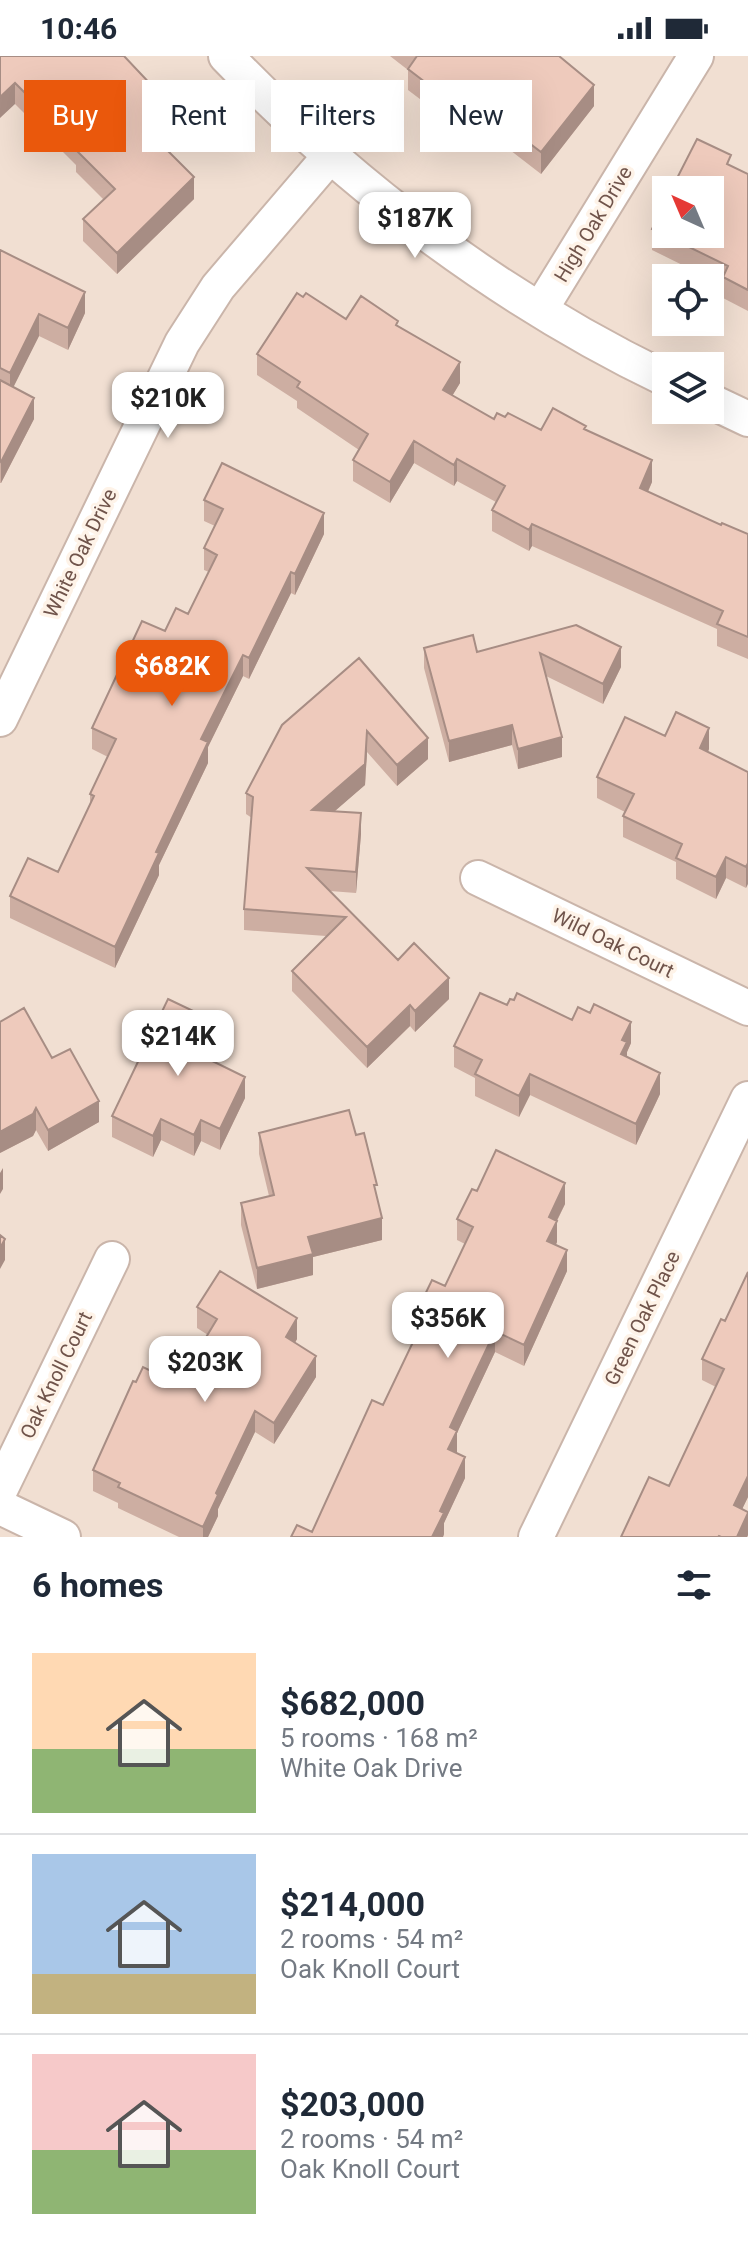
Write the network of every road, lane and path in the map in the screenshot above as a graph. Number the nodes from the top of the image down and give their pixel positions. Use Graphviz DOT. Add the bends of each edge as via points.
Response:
graph roads {
  1 [pos="226,56"];
  2 [pos="696,56"];
  3 [pos="330,156"];
  4 [pos="540,310"];
  5 [pos="652,371"];
  6 [pos="724,408"];
  7 [pos="748,419"];
  8 [pos="0,719"];
  9 [pos="478,878"];
  10 [pos="748,1008"];
  11 [pos="748,1099"];
  12 [pos="112,1259"];
  13 [pos="0,1490"];
  14 [pos="0,1507"];
  15 [pos="63,1537"];
  16 [pos="536,1537"];
  1 -- 3 [label="street"];
  2 -- 4 [label="street, High Oak Drive"];
  3 -- 4 [label="street" via="425,232"];
  3 -- 8 [label="street, White Oak Drive" via="218,287 182,343"];
  4 -- 5 [label="street"];
  6 -- 7 [label="street"];
  9 -- 10 [label="street, Wild Oak Court"];
  11 -- 16 [label="street, Green Oak Place"];
  12 -- 13 [label="street, Oak Knoll Court"];
  14 -- 15 [label="street"];
}
